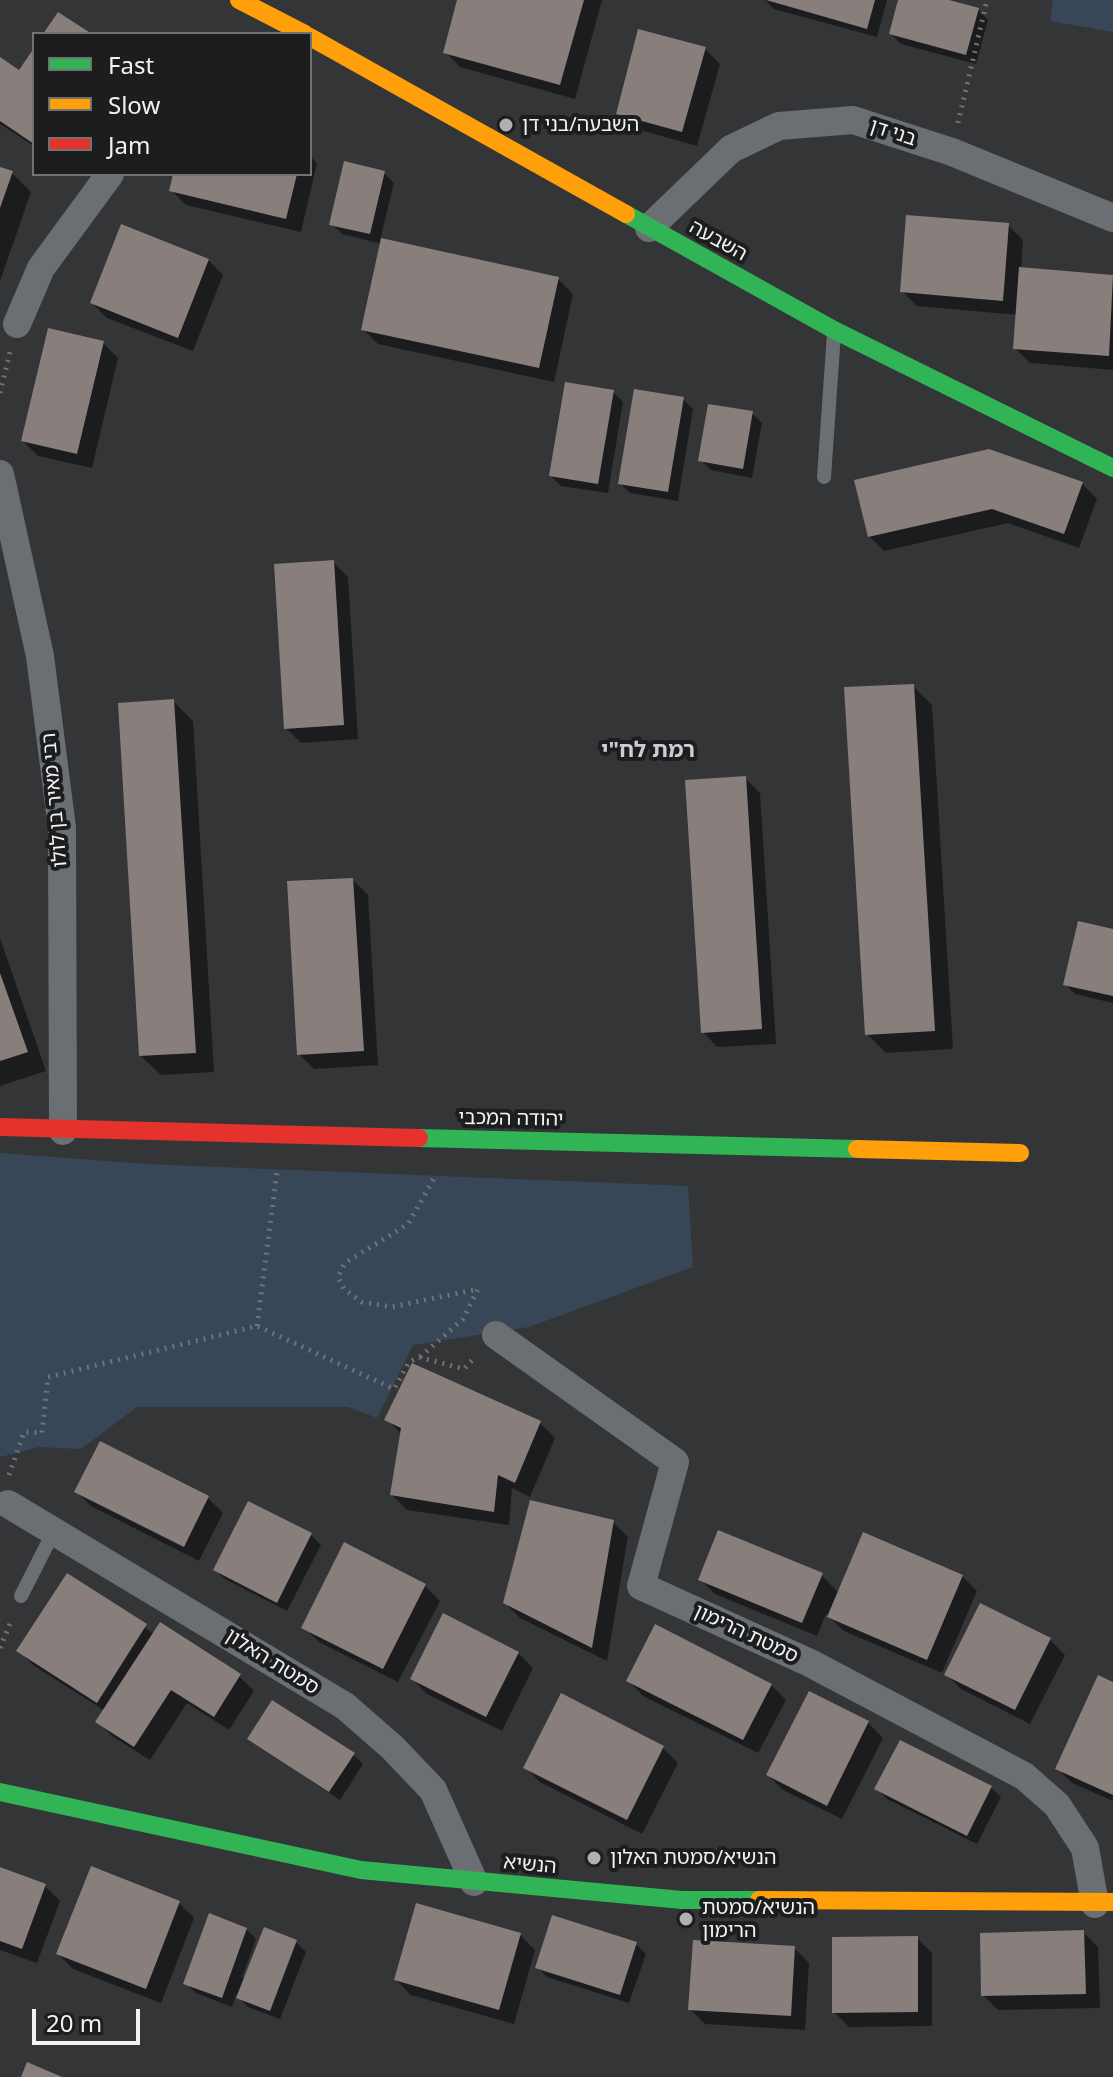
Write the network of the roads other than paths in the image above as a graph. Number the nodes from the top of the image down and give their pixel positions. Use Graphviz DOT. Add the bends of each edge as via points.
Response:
graph roads {
  1 [pos="239,0"];
  2 [pos="292,32"];
  3 [pos="312,43"];
  4 [pos="108,176"];
  5 [pos="1113,218"];
  6 [pos="649,228"];
  7 [pos="17,324"];
  8 [pos="834,330"];
  9 [pos="1113,468"];
  10 [pos="0,474"];
  11 [pos="824,477"];
  12 [pos="0,1127"];
  13 [pos="63,1131"];
  14 [pos="1020,1153"];
  15 [pos="496,1335"];
  16 [pos="7,1496"];
  17 [pos="54,1531"];
  18 [pos="21,1596"];
  19 [pos="0,1792"];
  20 [pos="474,1882"];
  21 [pos="1104,1903"];
  1 -- 2 [label="street, השבעה"];
  3 -- 6 [label="street, השבעה"];
  4 -- 7 [label="street" via="41,268"];
  5 -- 6 [label="street, בני דן" via="952,152 853,120 779,126 731,149"];
  6 -- 8 [label="street, השבעה"];
  8 -- 9 [label="street, השבעה"];
  8 -- 11 [label="lane"];
  10 -- 13 [label="street, רבי מאיר בן לולו" via="40,656 62,828"];
  12 -- 13 [label="street, יהודה המכבי"];
  13 -- 14 [label="street, יהודה המכבי"];
  15 -- 21 [label="street, סמטת הרימון" via="675,1462 641,1586 810,1663 1024,1776 1057,1805 1085,1848"];
  16 -- 17 [label="street, סמטת האלון"];
  17 -- 18 [label="lane"];
  17 -- 20 [label="street, סמטת האלון" via="345,1706 433,1790"];
  19 -- 20 [label="street, הנשיא" via="361,1870"];
  20 -- 21 [label="street, הנשיא" via="682,1900"];
}
